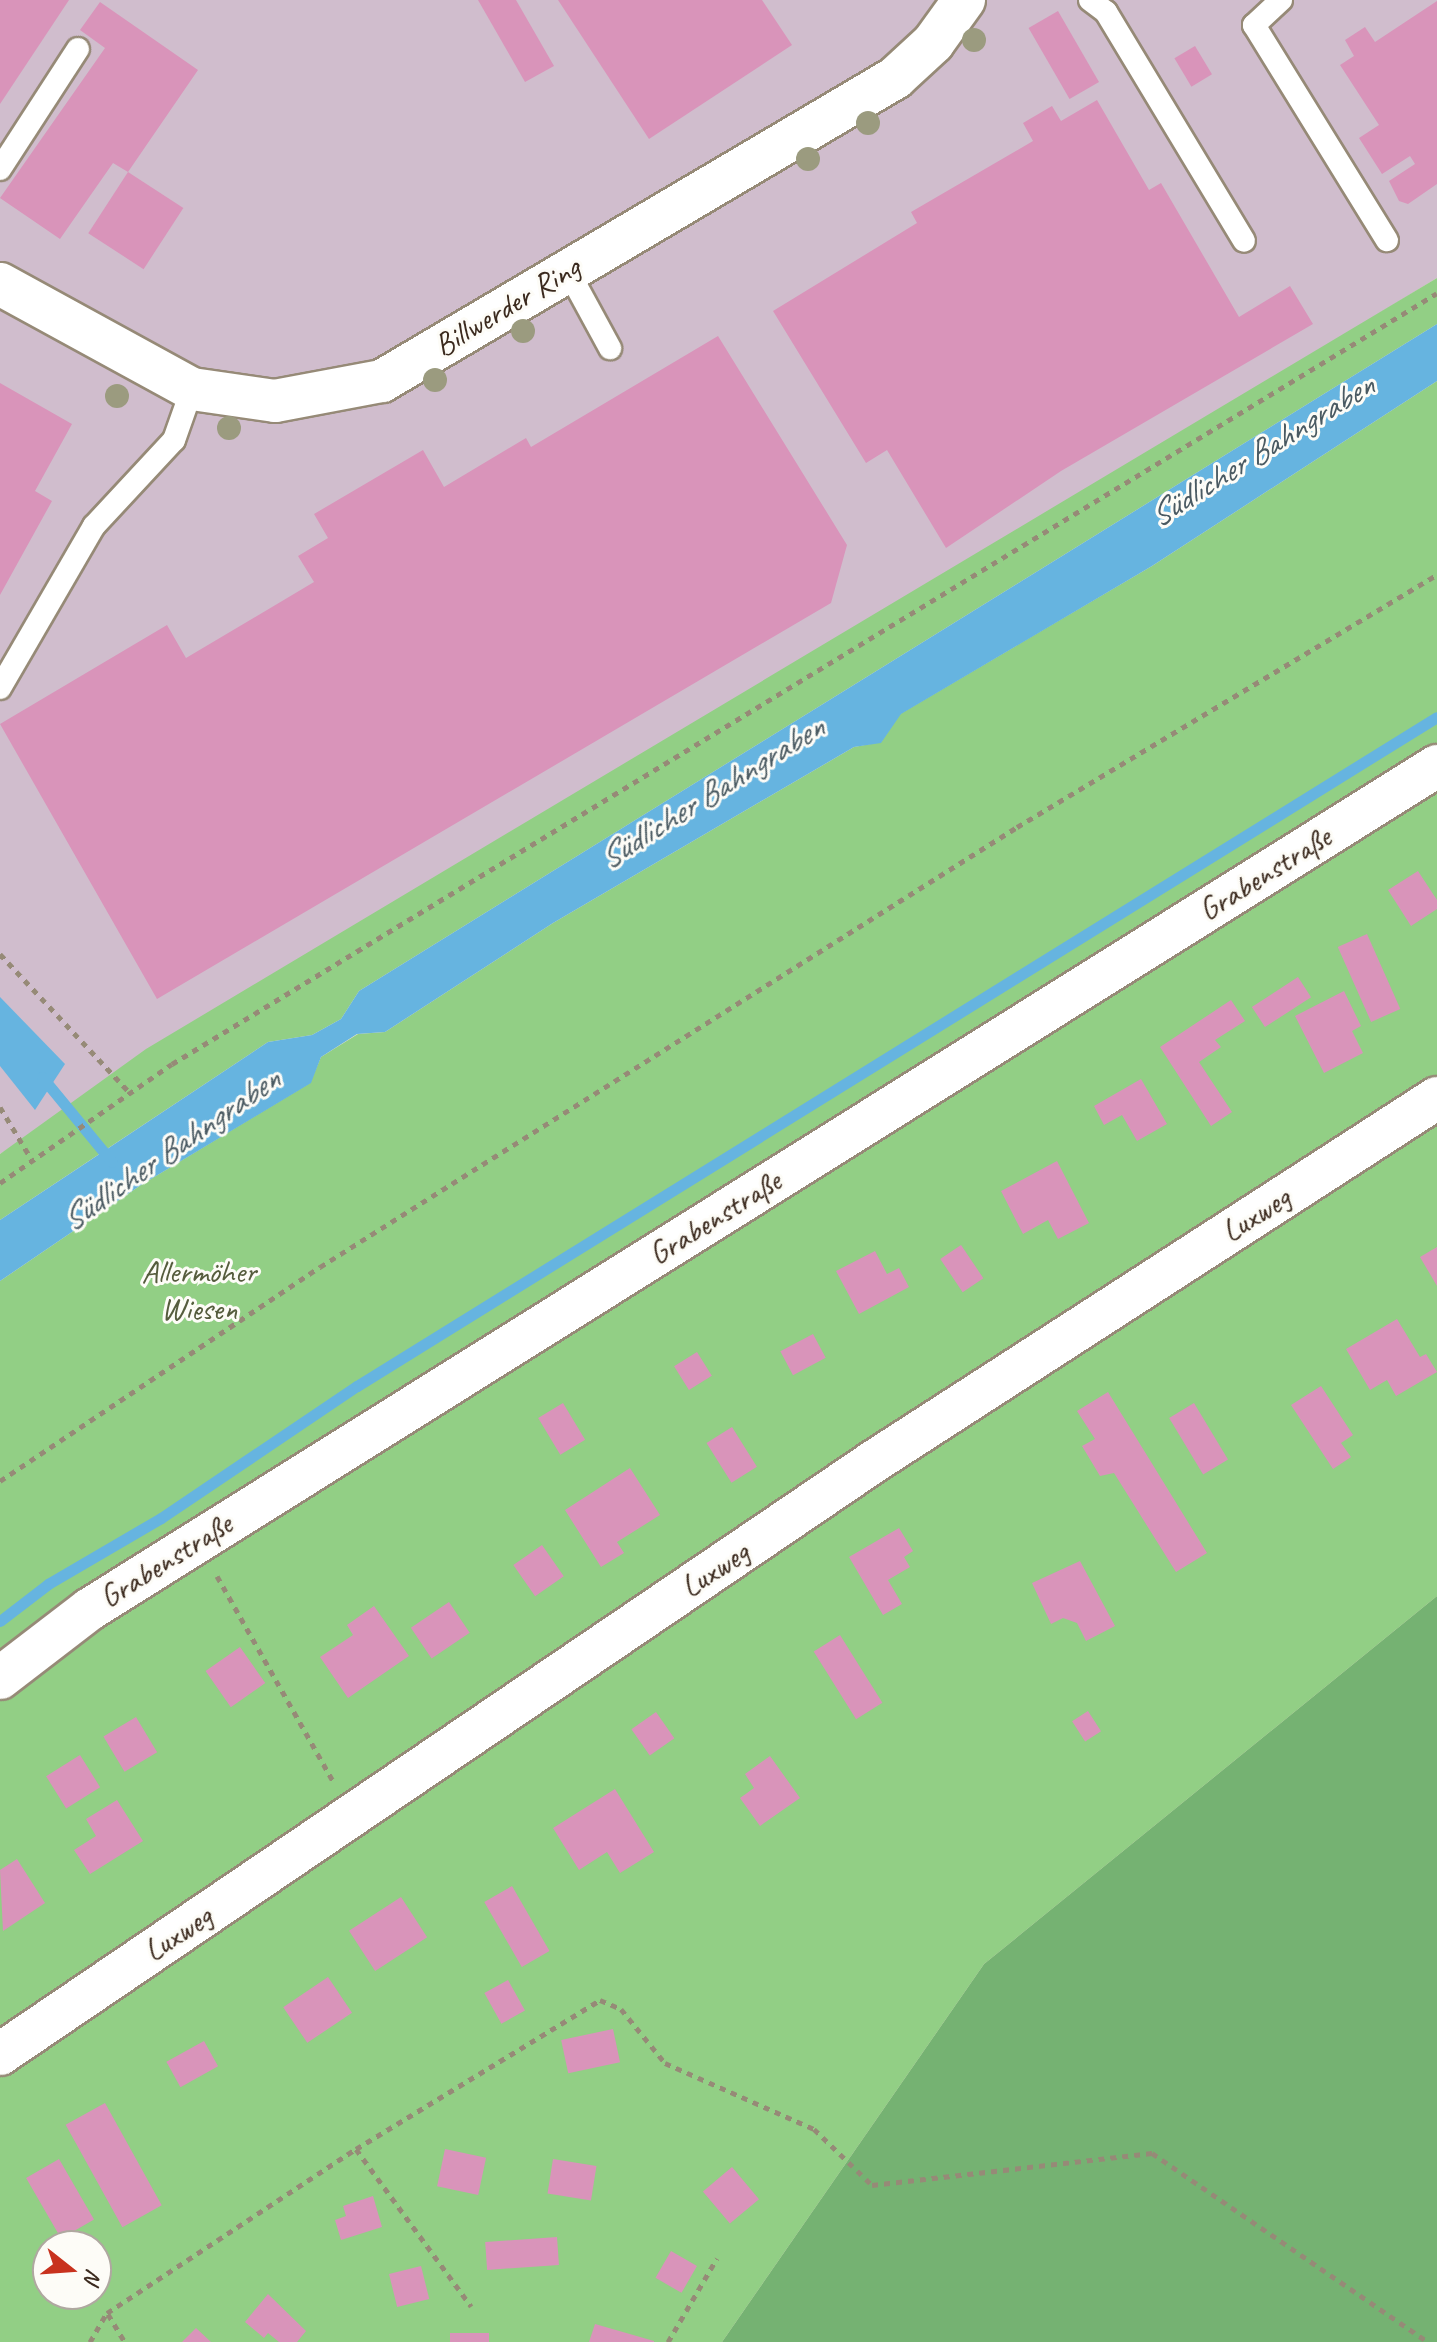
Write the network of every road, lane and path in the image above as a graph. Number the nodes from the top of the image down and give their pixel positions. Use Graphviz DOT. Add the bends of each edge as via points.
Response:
graph roads {
  1 [pos="964,0"];
  2 [pos="1090,0"];
  3 [pos="1281,0"];
  4 [pos="78,49"];
  5 [pos="0,169"];
  6 [pos="1387,240"];
  7 [pos="1244,241"];
  8 [pos="568,271"];
  9 [pos="0,284"];
  10 [pos="1437,293"];
  11 [pos="610,348"];
  12 [pos="192,389"];
  13 [pos="1437,575"];
  14 [pos="0,688"];
  15 [pos="1437,766"];
  16 [pos="0,954"];
  17 [pos="130,1093"];
  18 [pos="1437,1098"];
  19 [pos="0,1107"];
  20 [pos="32,1160"];
  21 [pos="0,1183"];
  22 [pos="0,1481"];
  23 [pos="197,1542"];
  24 [pos="0,1678"];
  25 [pos="352,1816"];
  26 [pos="0,2054"];
  27 [pos="356,2149"];
  28 [pos="717,2258"];
  29 [pos="471,2306"];
  30 [pos="107,2313"];
  31 [pos="90,2342"];
  32 [pos="125,2342"];
  33 [pos="668,2342"];
  34 [pos="1428,2342"];
  1 -- 8 [label="street, Billwerder Ring" via="933,43 895,78"];
  2 -- 7 [label="lane" via="1106,12"];
  3 -- 6 [label="lane" via="1254,25"];
  4 -- 5 [label="lane"];
  8 -- 11 [label="lane"];
  8 -- 12 [label="street, Billwerder Ring" via="382,381 275,401"];
  9 -- 12 [label="street, Billwerder Ring"];
  10 -- 17 [label="path" via="1095,497"];
  12 -- 14 [label="lane" via="174,440 94,526"];
  13 -- 22 [label="path" via="869,920 320,1267"];
  15 -- 23 [label="street, Grabenstraße"];
  16 -- 17 [label="path"];
  17 -- 20 [label="path"];
  18 -- 25 [label="street, Luxweg" via="873,1462"];
  19 -- 20 [label="path"];
  20 -- 21 [label="path"];
  23 -- 24 [label="street, Grabenstraße" via="90,1609"];
  23 -- 25 [label="path"];
  25 -- 26 [label="street, Luxweg"];
  27 -- 29 [label="path"];
  27 -- 30 [label="path"];
  27 -- 34 [label="path" via="600,2000 621,2009 665,2063 814,2129 872,2185 1152,2153"];
  28 -- 33 [label="path"];
  30 -- 31 [label="path"];
  30 -- 32 [label="path"];
}
